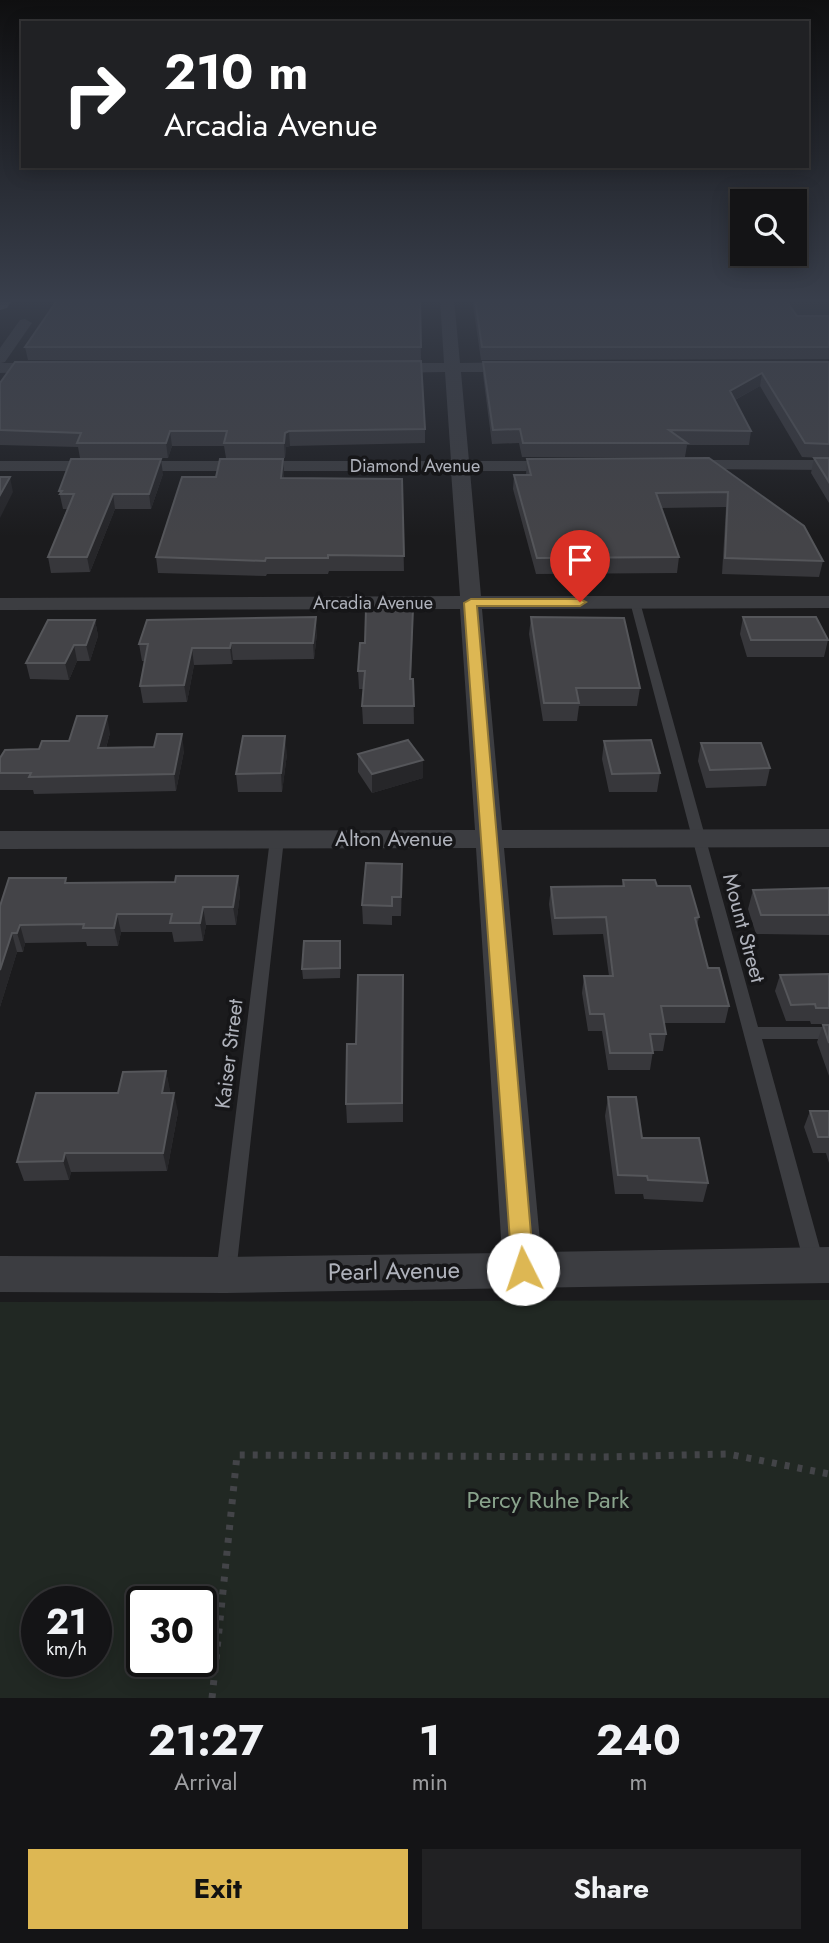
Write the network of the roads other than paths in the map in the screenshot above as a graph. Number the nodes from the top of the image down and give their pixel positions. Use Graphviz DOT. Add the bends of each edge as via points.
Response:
graph roads {
  1 [pos="453,378"];
  2 [pos="829,465"];
  3 [pos="0,466"];
  4 [pos="460,466"];
  5 [pos="583,466"];
  6 [pos="665,466"];
  7 [pos="635,602"];
  8 [pos="829,602"];
  9 [pos="471,603"];
  10 [pos="0,604"];
  11 [pos="698,838"];
  12 [pos="829,838"];
  13 [pos="277,839"];
  14 [pos="489,839"];
  15 [pos="0,840"];
  16 [pos="751,1033"];
  17 [pos="829,1033"];
  18 [pos="822,1265"];
  19 [pos="523,1269"];
  20 [pos="0,1274"];
  21 [pos="226,1275"];
  1 -- 4 [label="street"];
  2 -- 6 [label="street"];
  3 -- 4 [label="street, Diamond Avenue"];
  4 -- 5 [label="street, Diamond Avenue"];
  4 -- 9 [label="street"];
  7 -- 8 [label="street, Arcadia Avenue"];
  7 -- 9 [label="street, Arcadia Avenue"];
  7 -- 11 [label="lane, Mount Street"];
  9 -- 10 [label="street, Arcadia Avenue"];
  9 -- 14 [label="street"];
  11 -- 12 [label="street, Alton Avenue"];
  11 -- 14 [label="street, Alton Avenue"];
  11 -- 16 [label="lane, Mount Street"];
  13 -- 14 [label="street, Alton Avenue"];
  13 -- 15 [label="street, Alton Avenue"];
  13 -- 21 [label="lane, Kaiser Street"];
  14 -- 19 [label="street"];
  16 -- 17 [label="lane"];
  16 -- 18 [label="lane, Mount Street"];
  18 -- 19 [label="street, Pearl Avenue"];
  19 -- 21 [label="street, Pearl Avenue"];
  20 -- 21 [label="street, Pearl Avenue"];
}
